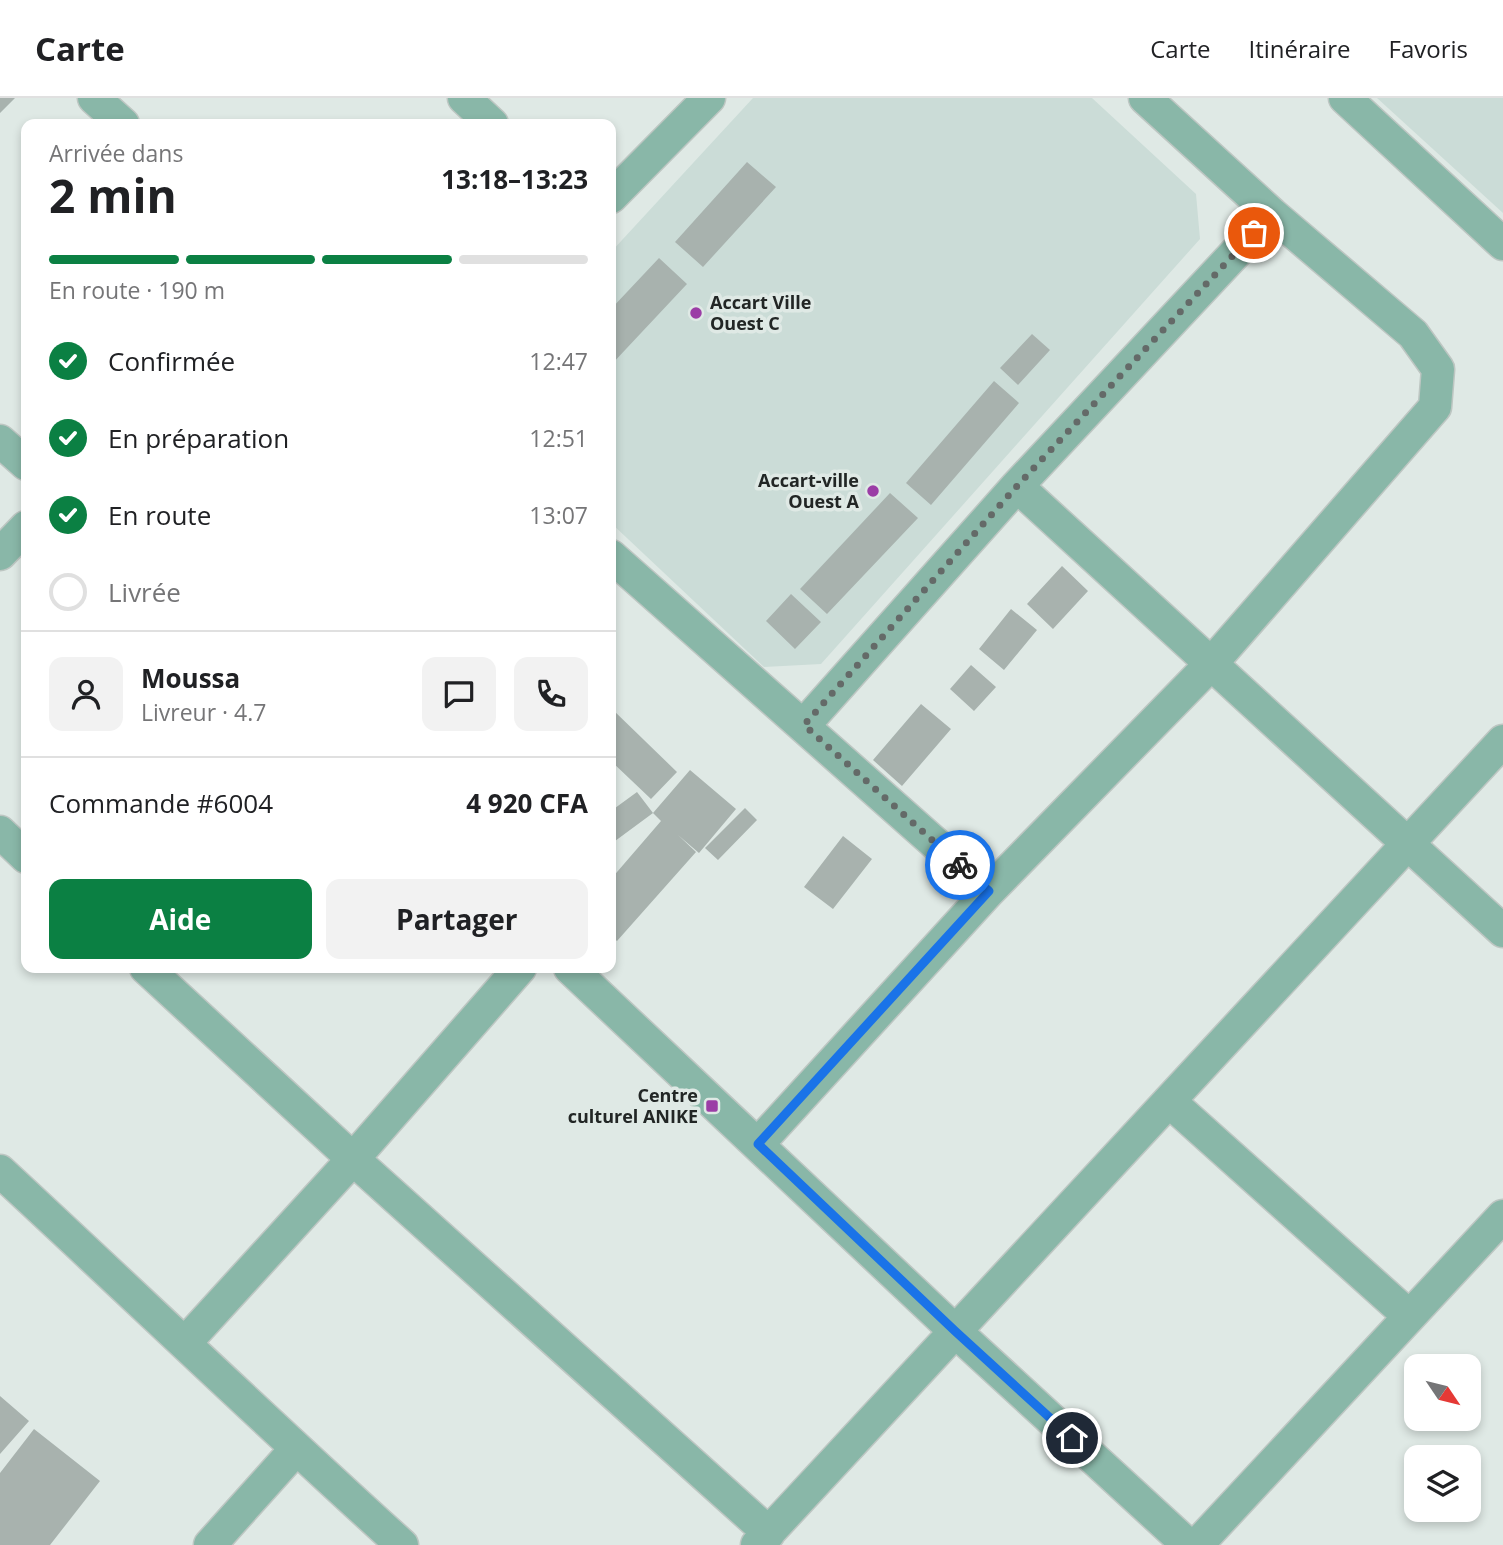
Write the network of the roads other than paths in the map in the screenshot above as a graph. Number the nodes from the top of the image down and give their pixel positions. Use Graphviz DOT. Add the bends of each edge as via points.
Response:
graph roads {
  1 [pos="94,98"];
  2 [pos="464,98"];
  3 [pos="709,98"];
  4 [pos="1146,98"];
  5 [pos="1345,98"];
  6 [pos="117,119"];
  7 [pos="487,119"];
  8 [pos="616,192"];
  9 [pos="1272,214"];
  10 [pos="1503,244"];
  11 [pos="0,441"];
  12 [pos="21,460"];
  13 [pos="1017,486"];
  14 [pos="21,532"];
  15 [pos="0,554"];
  16 [pos="616,560"];
  17 [pos="1211,664"];
  18 [pos="804,725"];
  19 [pos="1503,741"];
  20 [pos="0,832"];
  21 [pos="1407,844"];
  22 [pos="21,852"];
  23 [pos="989,891"];
  24 [pos="1503,932"];
  25 [pos="151,973"];
  26 [pos="516,973"];
  27 [pos="575,973"];
  28 [pos="1169,1101"];
  29 [pos="758,1144"];
  30 [pos="353,1160"];
  31 [pos="0,1171"];
  32 [pos="1503,1216"];
  33 [pos="1409,1316"];
  34 [pos="955,1331"];
  35 [pos="185,1343"];
  36 [pos="296,1449"];
  37 [pos="763,1539"];
  38 [pos="210,1545"];
  39 [pos="402,1545"];
  40 [pos="1188,1545"];
  41 [pos="1197,1545"];
  1 -- 6 [label="street"];
  2 -- 7 [label="street"];
  3 -- 8 [label="street"];
  4 -- 9 [label="street"];
  5 -- 10 [label="street"];
  9 -- 13 [label="street"];
  9 -- 17 [label="street" via="1413,334 1438,369 1435,407"];
  11 -- 12 [label="street"];
  13 -- 17 [label="street"];
  13 -- 18 [label="street"];
  14 -- 15 [label="street"];
  16 -- 18 [label="street"];
  17 -- 21 [label="street"];
  17 -- 23 [label="street"];
  18 -- 23 [label="street"];
  19 -- 21 [label="street"];
  20 -- 22 [label="street"];
  21 -- 24 [label="street"];
  21 -- 28 [label="street"];
  23 -- 29 [label="street"];
  25 -- 30 [label="street"];
  26 -- 30 [label="street"];
  27 -- 29 [label="street"];
  28 -- 33 [label="street"];
  28 -- 34 [label="street"];
  29 -- 34 [label="street"];
  30 -- 35 [label="street"];
  30 -- 37 [label="street"];
  31 -- 35 [label="street"];
  32 -- 33 [label="street"];
  33 -- 41 [label="street"];
  34 -- 37 [label="street"];
  34 -- 40 [label="street"];
  35 -- 36 [label="street"];
  36 -- 38 [label="street"];
  36 -- 39 [label="street"];
}
